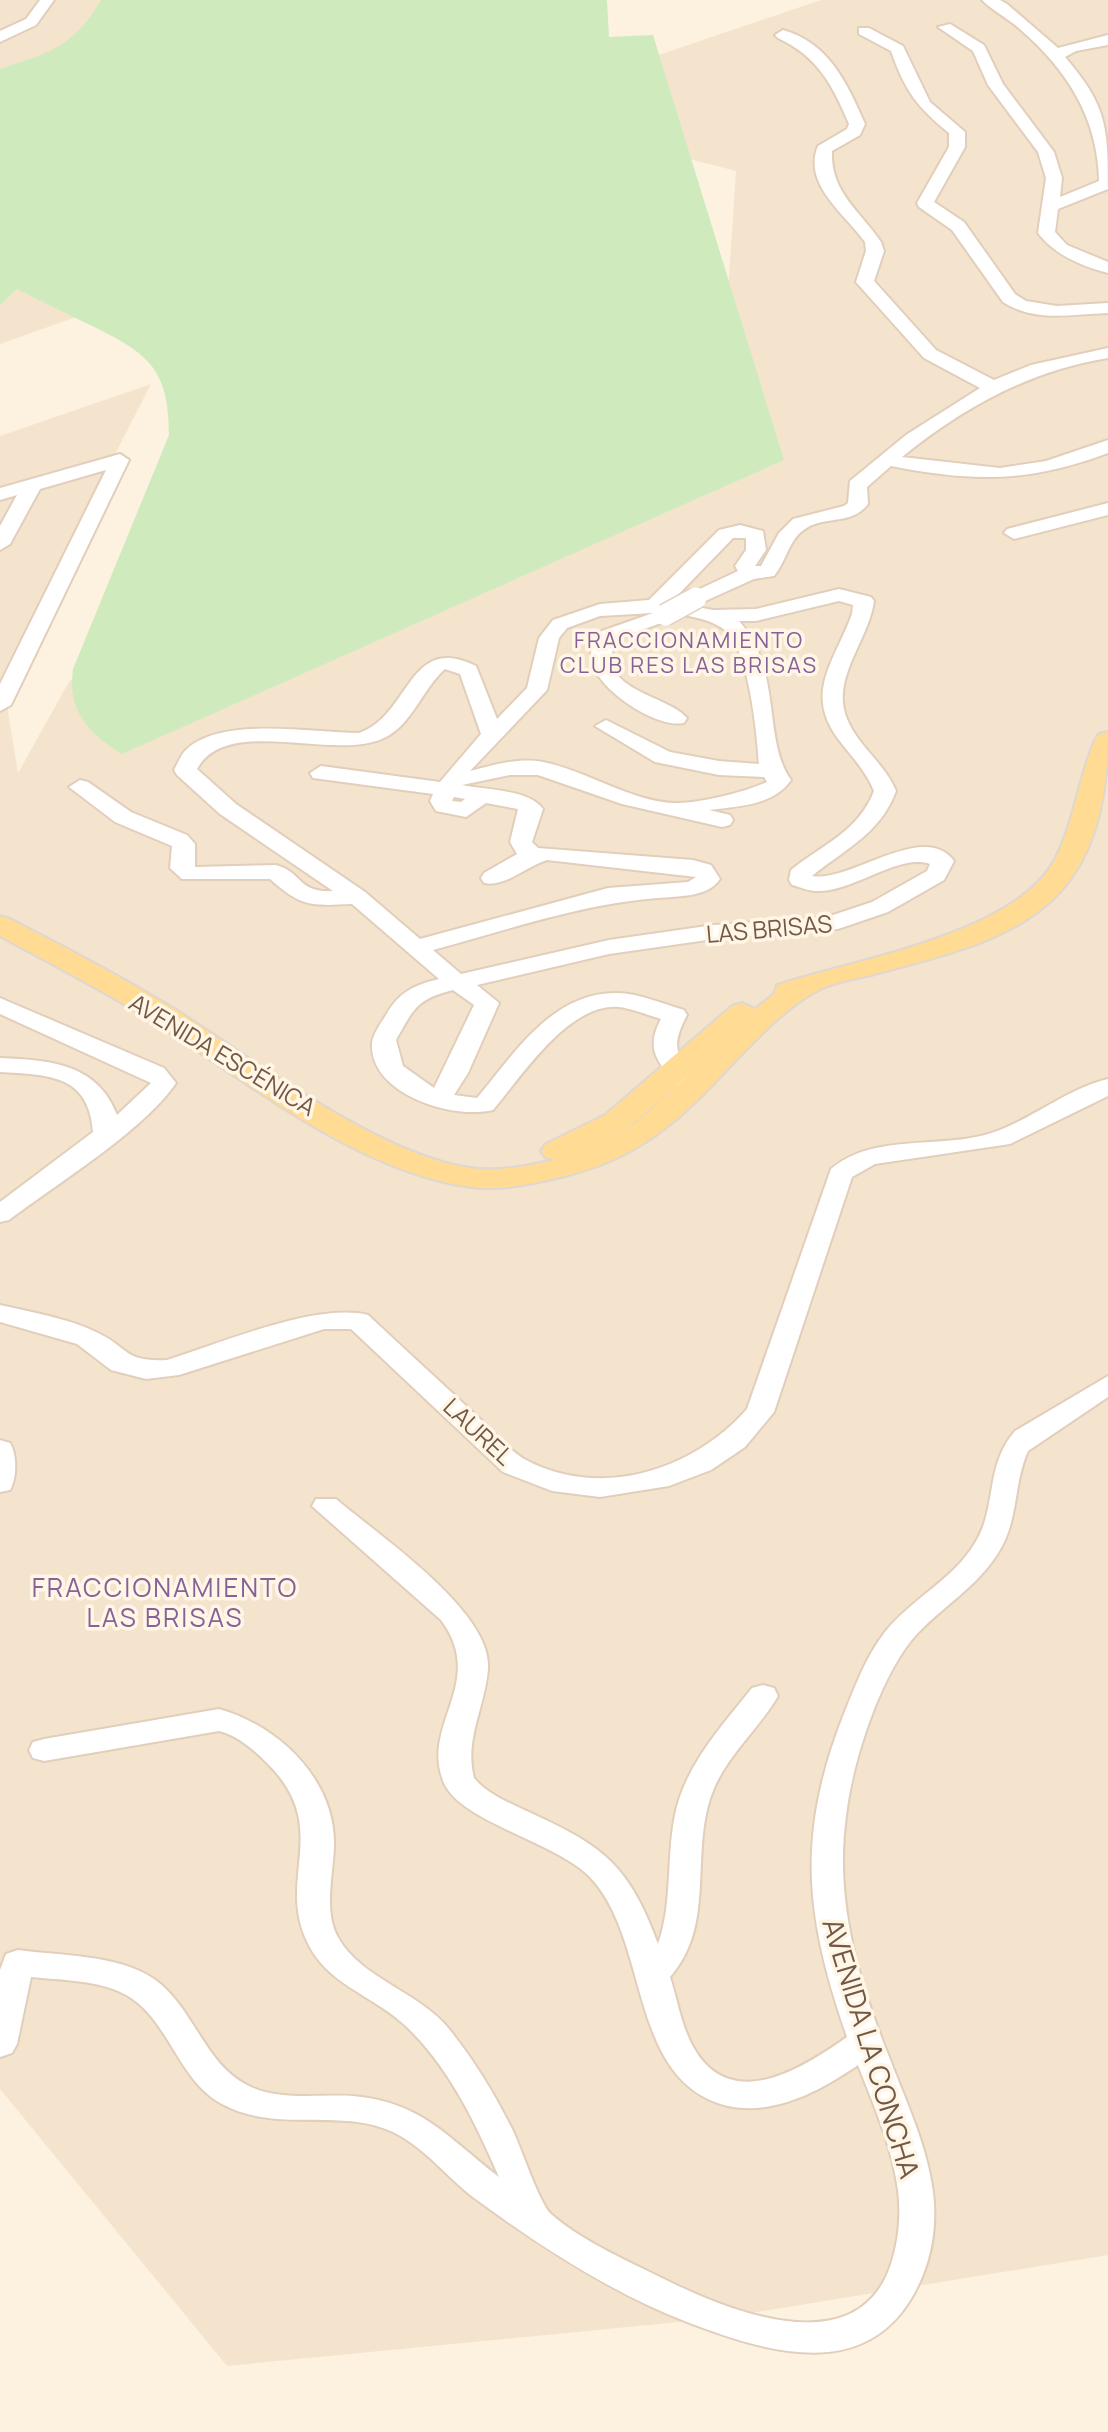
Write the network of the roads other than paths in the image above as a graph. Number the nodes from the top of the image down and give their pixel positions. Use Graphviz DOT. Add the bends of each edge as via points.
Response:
graph roads {
  1 [pos="47,0"];
  2 [pos="989,0"];
  3 [pos="945,27"];
  4 [pos="864,31"];
  5 [pos="783,35"];
  6 [pos="0,37"];
  7 [pos="1108,40"];
  8 [pos="1054,57"];
  9 [pos="1051,206"];
  10 [pos="1108,268"];
  11 [pos="1108,308"];
  12 [pos="1108,353"];
  13 [pos="993,387"];
  14 [pos="1108,446"];
  15 [pos="889,460"];
  16 [pos="32,485"];
  17 [pos="0,494"];
  18 [pos="1108,509"];
  19 [pos="1014,533"];
  20 [pos="0,544"];
  21 [pos="750,573"];
  22 [pos="660,611"];
  23 [pos="756,615"];
  24 [pos="710,616"];
  25 [pos="743,638"];
  26 [pos="0,705"];
  27 [pos="676,718"];
  28 [pos="606,726"];
  29 [pos="492,734"];
  30 [pos="1108,740"];
  31 [pos="770,771"];
  32 [pos="321,773"];
  33 [pos="450,785"];
  34 [pos="80,787"];
  35 [pos="670,809"];
  36 [pos="722,820"];
  37 [pos="534,855"];
  38 [pos="492,878"];
  39 [pos="357,897"];
  40 [pos="0,925"];
  41 [pos="424,953"];
  42 [pos="510,971"];
  43 [pos="454,980"];
  44 [pos="419,991"];
  45 [pos="487,1003"];
  46 [pos="0,1005"];
  47 [pos="0,1065"];
  48 [pos="684,1080"];
  49 [pos="1108,1086"];
  50 [pos="440,1097"];
  51 [pos="106,1137"];
  52 [pos="0,1214"];
  53 [pos="0,1313"];
  54 [pos="1102,1396"];
  55 [pos="0,1449"];
  56 [pos="0,1483"];
  57 [pos="326,1506"];
  58 [pos="763,1696"];
  59 [pos="44,1750"];
  60 [pos="651,1977"];
  61 [pos="866,2042"];
  62 [pos="0,2044"];
  63 [pos="534,2218"];
  1 -- 6 [label="street" via="31,22"];
  2 -- 8 [label="street" via="1018,17"];
  3 -- 9 [label="street" via="979,48 996,85 1046,152 1054,178"];
  4 -- 11 [label="street" via="898,49 924,105 957,132 957,147 925,203 930,210 958,226 1020,307"];
  5 -- 13 [label="street" via="829,64 857,124 854,132 824,149 822,162 829,191 873,242 865,282 930,354"];
  7 -- 8 [label="street" via="1071,47"];
  8 -- 9 [label="street" via="1091,103 1107,177 1102,189"];
  9 -- 10 [label="street" via="1046,233 1053,242"];
  12 -- 13 [label="street" via="1060,361"];
  13 -- 15 [label="street"];
  14 -- 15 [label="street" via="1036,472 1009,475 954,473"];
  15 -- 21 [label="street" via="857,485 858,504 851,512 793,527 772,567"];
  16 -- 17 [label="street"];
  16 -- 20 [label="street"];
  16 -- 26 [label="street" via="120,460"];
  18 -- 19 [label="street"];
  21 -- 22 [label="street, bridge"];
  21 -- 22 [label="street" via="745,566 756,550 756,535 732,531"];
  22 -- 24 [label="street"];
  22 -- 27 [label="street" via="609,635 601,655 620,690"];
  22 -- 29 [label="street" via="595,611 562,622 545,647 545,672 537,689"];
  23 -- 24 [label="street, LAS BRISAS"];
  23 -- 25 [label="street"];
  23 -- 42 [label="street, LAS BRISAS" via="839,595 860,597 865,605 831,693 835,718 880,774 885,791 861,834 809,866 800,880 821,884 917,855 938,858 942,867 855,918 609,947"];
  24 -- 25 [label="street"];
  25 -- 31 [label="street"];
  28 -- 31 [label="street" via="663,757"];
  29 -- 33 [label="street"];
  29 -- 39 [label="street" via="469,670 439,662 427,670 396,723 371,738 247,735 217,742 186,762 191,778 228,809"];
  30 -- 48 [label="main road, AVENIDA ESCÉNICA" via="1064,867 1037,899 1013,917 968,935 808,983"];
  31 -- 35 [label="street" via="780,780 768,792"];
  32 -- 33 [label="street"];
  33 -- 35 [label="street" via="510,768 540,768"];
  33 -- 37 [label="street" via="532,809 521,842"];
  34 -- 39 [label="street" via="123,817 179,840 184,844 181,868 190,874 276,872 313,899"];
  35 -- 36 [label="street"];
  37 -- 38 [label="street"];
  37 -- 41 [label="street" via="693,867 709,879 693,888 608,895"];
  39 -- 41 [label="street"];
  40 -- 48 [label="main road, AVENIDA ESCÉNICA" via="160,1013 351,1131 450,1173 481,1178 523,1174 606,1154 642,1134"];
  41 -- 43 [label="street"];
  41 -- 44 [label="street"];
  42 -- 43 [label="street, LAS BRISAS"];
  42 -- 45 [label="street"];
  43 -- 44 [label="street"];
  43 -- 45 [label="street"];
  44 -- 50 [label="street" via="384,1040 387,1061 412,1085"];
  45 -- 50 [label="street" via="468,1050"];
  46 -- 51 [label="street" via="163,1077 159,1092"];
  47 -- 51 [label="street" via="60,1071 82,1080 98,1095"];
  48 -- 50 [label="street" via="664,1050 663,1038 676,1017 671,1011 631,1001 599,1002 553,1024 484,1105"];
  49 -- 53 [label="street, LAUREL" via="1001,1139 853,1163 840,1174 760,1412 735,1441 701,1463 659,1479 600,1488 552,1482 513,1465 358,1321 322,1321 169,1369 146,1370 121,1364 78,1334"];
  51 -- 52 [label="street"];
  54 -- 61 [label="street, AVENIDA LA CONCHA" via="1047,1422 1014,1447 993,1538 971,1570 894,1641 842,1755 825,1831 824,1871 829,1915"];
  55 -- 56 [label="street"];
  57 -- 60 [label="street" via="451,1613 473,1647 474,1668 455,1769 460,1785 473,1799 583,1851 603,1870 627,1912"];
  58 -- 60 [label="street" via="723,1747 695,1799 682,1917 673,1949"];
  59 -- 63 [label="street" via="219,1720 236,1723 263,1740 289,1767 318,1827 319,1933 330,1953 413,2012 446,2048 496,2127"];
  60 -- 61 [label="street" via="677,2051 688,2067 725,2092 778,2094"];
  61 -- 63 [label="street, AVENIDA LA CONCHA" via="917,2192 910,2261 894,2299 871,2324 840,2339 794,2340 737,2325 658,2296"];
  62 -- 63 [label="street, AVENIDA LA CONCHA" via="18,1963 138,1984 155,1998 200,2065 228,2092 250,2102 363,2112 411,2125 488,2189"];
}
